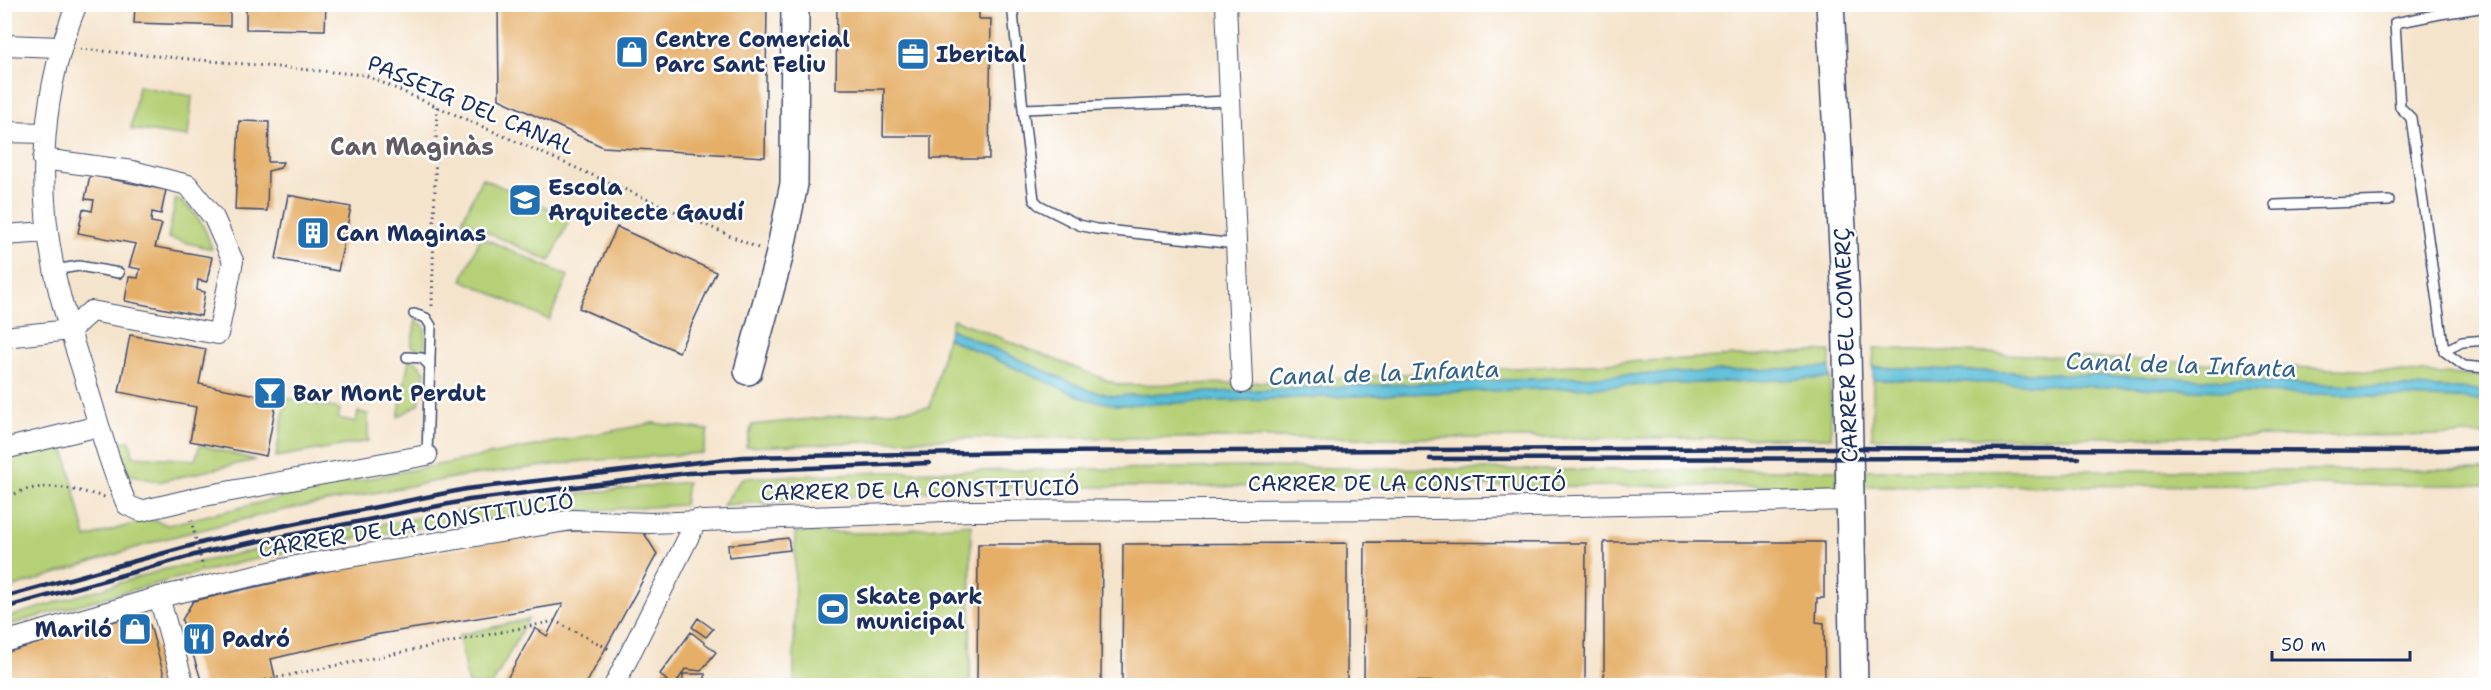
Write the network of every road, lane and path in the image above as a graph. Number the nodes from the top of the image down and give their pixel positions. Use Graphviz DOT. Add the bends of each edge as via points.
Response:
graph roads {
  1 [pos="77,4"];
  2 [pos="795,4"];
  3 [pos="1012,4"];
  4 [pos="1226,4"];
  5 [pos="1830,4"];
  6 [pos="2487,7"];
  7 [pos="2440,9"];
  8 [pos="4,45"];
  9 [pos="60,47"];
  10 [pos="1230,101"];
  11 [pos="436,104"];
  12 [pos="1023,109"];
  13 [pos="4,132"];
  14 [pos="45,133"];
  15 [pos="43,159"];
  16 [pos="2389,201"];
  17 [pos="2275,205"];
  18 [pos="48,232"];
  19 [pos="4,235"];
  20 [pos="1236,244"];
  21 [pos="779,257"];
  22 [pos="54,270"];
  23 [pos="119,273"];
  24 [pos="414,314"];
  25 [pos="431,326"];
  26 [pos="70,330"];
  27 [pos="4,337"];
  28 [pos="2487,340"];
  29 [pos="2444,351"];
  30 [pos="407,357"];
  31 [pos="430,366"];
  32 [pos="2487,368"];
  33 [pos="748,371"];
  34 [pos="1242,383"];
  35 [pos="99,426"];
  36 [pos="4,449"];
  37 [pos="427,455"];
  38 [pos="109,498"];
  39 [pos="4,499"];
  40 [pos="1851,500"];
  41 [pos="191,520"];
  42 [pos="697,520"];
  43 [pos="204,573"];
  44 [pos="159,597"];
  45 [pos="4,642"];
  46 [pos="628,659"];
  47 [pos="184,686"];
  48 [pos="236,686"];
  49 [pos="614,686"];
  50 [pos="1854,686"];
  1 -- 9 [label="street"];
  2 -- 21 [label="street" via="794,184"];
  3 -- 12 [label="lane"];
  4 -- 10 [label="street"];
  5 -- 40 [label="street, CARRER DEL COMERÇ" via="1846,304"];
  6 -- 7 [label="lane"];
  7 -- 29 [label="lane" via="2395,23 2400,107 2410,118"];
  8 -- 9 [label="street"];
  9 -- 11 [label="path, PASSEIG DEL CANAL" via="366,75"];
  9 -- 14 [label="street"];
  10 -- 12 [label="lane"];
  10 -- 20 [label="street"];
  11 -- 21 [label="path, PASSEIG DEL CANAL"];
  11 -- 25 [label="path"];
  12 -- 20 [label="lane" via="1034,200 1039,205 1096,229"];
  13 -- 14 [label="street"];
  14 -- 15 [label="street"];
  15 -- 18 [label="street"];
  15 -- 26 [label="street" via="132,171 188,185 214,218 233,261 218,334 91,311"];
  16 -- 17 [label="lane"];
  18 -- 19 [label="street"];
  18 -- 22 [label="street"];
  20 -- 34 [label="street"];
  21 -- 33 [label="street"];
  22 -- 23 [label="lane" via="78,266"];
  22 -- 26 [label="street"];
  24 -- 25 [label="lane" via="426,318"];
  25 -- 31 [label="lane"];
  26 -- 27 [label="street"];
  26 -- 35 [label="street"];
  28 -- 29 [label="lane" via="2462,342"];
  29 -- 32 [label="lane" via="2464,366"];
  30 -- 31 [label="lane" via="422,358"];
  31 -- 37 [label="lane"];
  35 -- 36 [label="street"];
  35 -- 37 [label="street" via="127,505 141,511"];
  38 -- 39 [label="path" via="53,485 17,492"];
  40 -- 42 [label="street, CARRER DE LA CONSTITUCIÓ" via="1437,509 972,511"];
  40 -- 50 [label="street, CARRER DEL COMERÇ"];
  41 -- 43 [label="path, bridge"];
  42 -- 44 [label="street, CARRER DE LA CONSTITUCIÓ" via="572,520 301,565"];
  42 -- 46 [label="street"];
  44 -- 45 [label="street, CARRER DE LA CONSTITUCIÓ"];
  44 -- 47 [label="street"];
  46 -- 48 [label="path" via="555,621"];
  46 -- 49 [label="street"];
}
